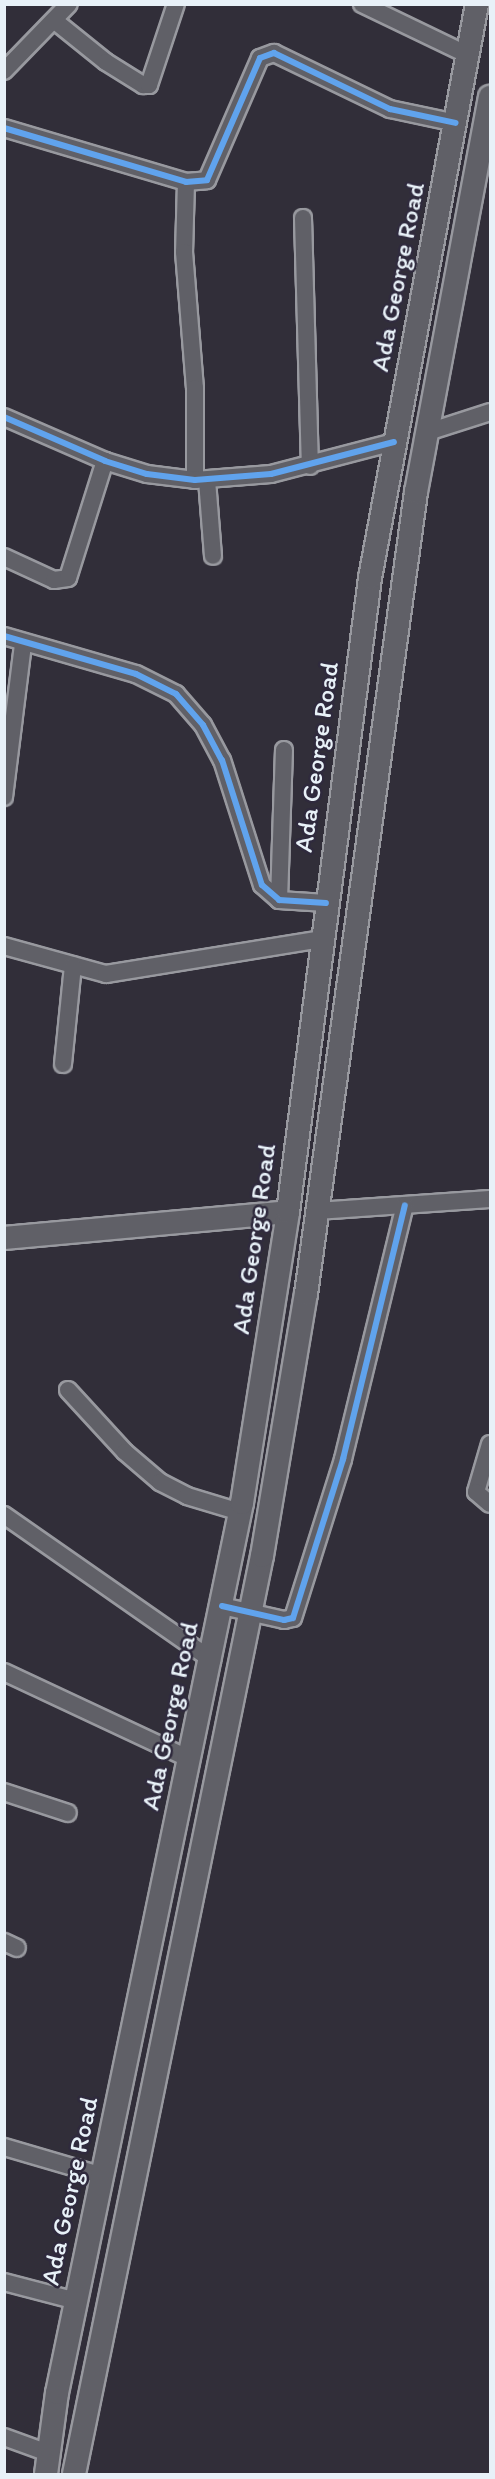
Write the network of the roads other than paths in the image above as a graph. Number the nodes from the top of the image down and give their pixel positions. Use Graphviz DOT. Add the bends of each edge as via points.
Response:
graph roads {
  1 [pos="69,4"];
  2 [pos="176,4"];
  3 [pos="362,4"];
  4 [pos="477,4"];
  5 [pos="56,21"];
  6 [pos="468,55"];
  7 [pos="4,71"];
  8 [pos="490,97"];
  9 [pos="456,123"];
  10 [pos="4,128"];
  11 [pos="186,182"];
  12 [pos="303,218"];
  13 [pos="490,412"];
  14 [pos="4,417"];
  15 [pos="428,432"];
  16 [pos="394,442"];
  17 [pos="105,461"];
  18 [pos="310,466"];
  19 [pos="201,480"];
  20 [pos="213,556"];
  21 [pos="4,557"];
  22 [pos="4,636"];
  23 [pos="23,644"];
  24 [pos="9,734"];
  25 [pos="284,750"];
  26 [pos="4,797"];
  27 [pos="279,900"];
  28 [pos="326,903"];
  29 [pos="321,939"];
  30 [pos="4,946"];
  31 [pos="73,966"];
  32 [pos="63,1064"];
  33 [pos="490,1199"];
  34 [pos="405,1205"];
  35 [pos="317,1211"];
  36 [pos="288,1212"];
  37 [pos="4,1238"];
  38 [pos="68,1389"];
  39 [pos="490,1444"];
  40 [pos="490,1504"];
  41 [pos="240,1512"];
  42 [pos="4,1515"];
  43 [pos="222,1606"];
  44 [pos="250,1612"];
  45 [pos="212,1660"];
  46 [pos="4,1672"];
  47 [pos="190,1759"];
  48 [pos="4,1792"];
  49 [pos="68,1813"];
  50 [pos="4,2147"];
  51 [pos="103,2176"];
  52 [pos="4,2282"];
  53 [pos="77,2301"];
  54 [pos="4,2438"];
  55 [pos="47,2464"];
  56 [pos="74,2475"];
  1 -- 5 [label="street"];
  2 -- 5 [label="street" via="150,85 143,85 106,62"];
  3 -- 6 [label="street"];
  4 -- 6 [label="main road, Ada George Road"];
  5 -- 7 [label="street"];
  6 -- 9 [label="main road, Ada George Road"];
  8 -- 15 [label="main road"];
  9 -- 11 [label="street" via="390,109 274,53 266,53 260,58 211,177"];
  9 -- 16 [label="main road, Ada George Road"];
  10 -- 11 [label="street"];
  11 -- 19 [label="street" via="184,252"];
  12 -- 18 [label="street"];
  13 -- 15 [label="street"];
  14 -- 17 [label="street"];
  15 -- 35 [label="main road" via="388,678"];
  16 -- 18 [label="street"];
  16 -- 28 [label="main road, Ada George Road" via="370,578"];
  17 -- 19 [label="street" via="147,474"];
  17 -- 21 [label="street" via="68,578 54,580"];
  18 -- 19 [label="street"];
  19 -- 20 [label="street"];
  22 -- 23 [label="street"];
  23 -- 24 [label="street"];
  23 -- 27 [label="street" via="136,674 176,694 203,725 222,760 262,885"];
  24 -- 26 [label="street"];
  25 -- 27 [label="street"];
  27 -- 28 [label="street"];
  28 -- 29 [label="main road, Ada George Road"];
  29 -- 31 [label="street" via="127,974 106,974"];
  29 -- 36 [label="main road, Ada George Road"];
  30 -- 31 [label="street"];
  31 -- 32 [label="street"];
  33 -- 34 [label="street"];
  34 -- 35 [label="street"];
  34 -- 44 [label="street" via="343,1459 293,1618 284,1620"];
  35 -- 44 [label="main road" via="294,1374"];
  36 -- 37 [label="main road"];
  36 -- 41 [label="main road, Ada George Road"];
  38 -- 41 [label="street" via="125,1452 160,1482 187,1496"];
  39 -- 40 [label="street" via="476,1492"];
  41 -- 43 [label="main road, Ada George Road"];
  42 -- 45 [label="street"];
  43 -- 44 [label="street"];
  43 -- 45 [label="main road, Ada George Road"];
  44 -- 56 [label="main road"];
  45 -- 47 [label="main road, Ada George Road"];
  46 -- 47 [label="street"];
  47 -- 51 [label="main road, Ada George Road"];
  48 -- 49 [label="street"];
  50 -- 51 [label="street"];
  51 -- 53 [label="main road, Ada George Road"];
  52 -- 53 [label="street"];
  53 -- 55 [label="main road, Ada George Road"];
  54 -- 55 [label="street"];
}
